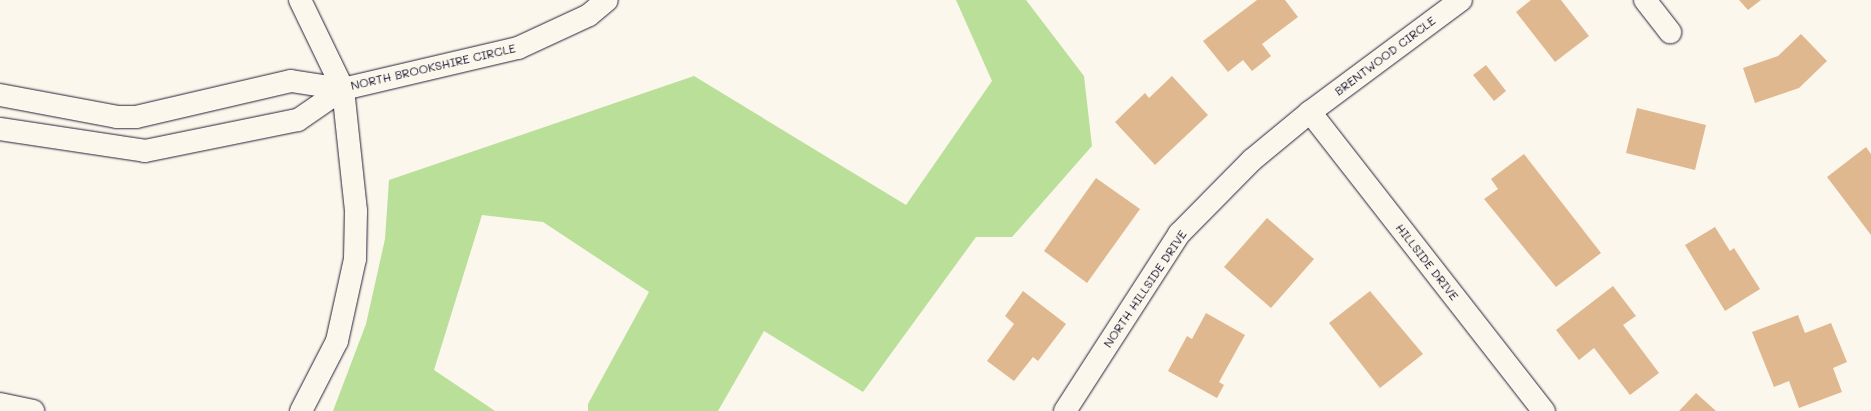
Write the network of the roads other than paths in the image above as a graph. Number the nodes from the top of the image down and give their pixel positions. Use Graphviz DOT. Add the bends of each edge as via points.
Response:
graph roads {
  1 [pos="300,0"];
  2 [pos="607,0"];
  3 [pos="1461,0"];
  4 [pos="1645,0"];
  5 [pos="1670,32"];
  6 [pos="343,89"];
  7 [pos="0,95"];
  8 [pos="1310,112"];
  9 [pos="0,129"];
  10 [pos="0,404"];
  11 [pos="33,411"];
  12 [pos="301,411"];
  13 [pos="1065,411"];
  14 [pos="1544,411"];
  1 -- 6 [label="street"];
  2 -- 6 [label="street, NORTH BROOKSHIRE CIRCLE" via="589,15 518,48"];
  3 -- 8 [label="street, BRENTWOOD CIRCLE"];
  4 -- 5 [label="street"];
  6 -- 7 [label="street" via="291,81 136,117 117,117"];
  6 -- 9 [label="street" via="298,120 146,151"];
  6 -- 12 [label="street" via="356,212 355,259 337,341"];
  8 -- 13 [label="street, NORTH HILLSIDE DRIVE" via="1252,160 1179,234"];
  8 -- 14 [label="street, HILLSIDE DRIVE"];
  10 -- 11 [label="street"];
}
